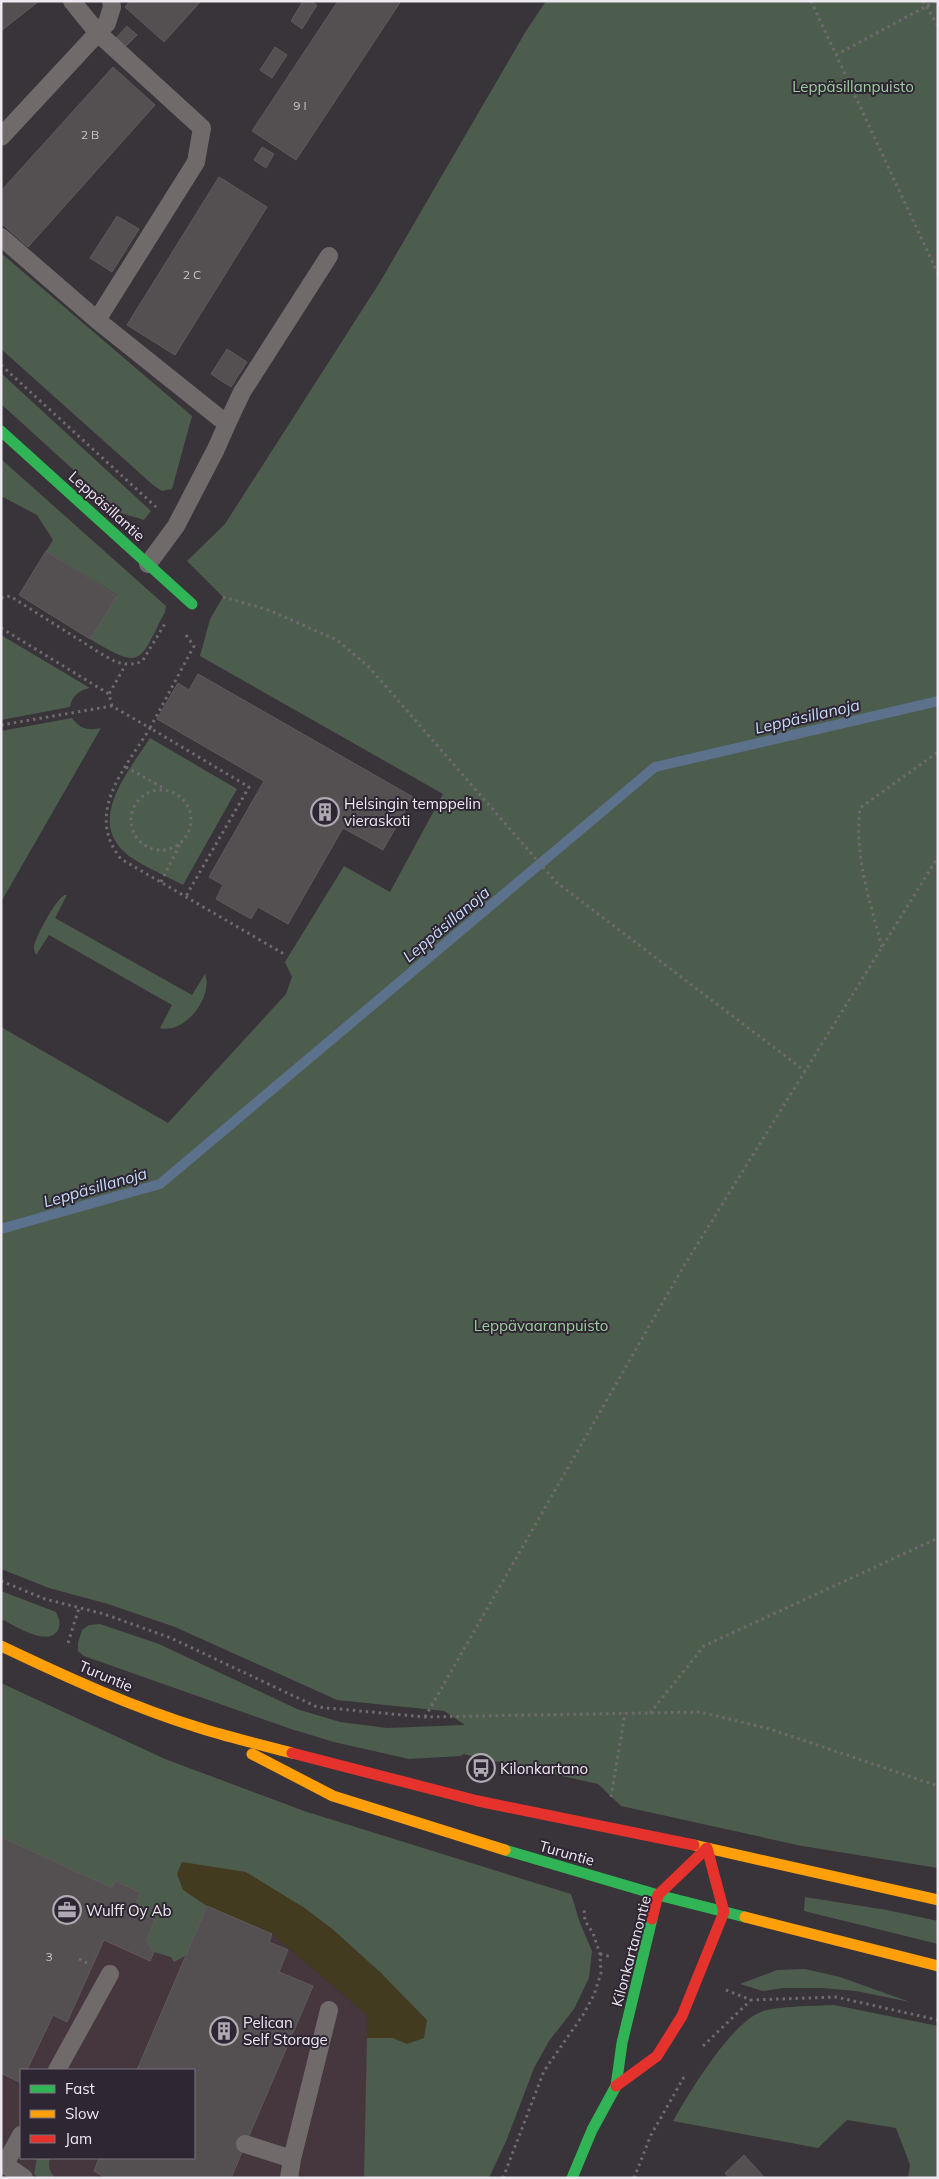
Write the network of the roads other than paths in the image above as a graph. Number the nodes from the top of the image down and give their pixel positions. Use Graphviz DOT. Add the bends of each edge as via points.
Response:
graph roads {
  1 [pos="72,1"];
  2 [pos="111,1"];
  3 [pos="98,33"];
  4 [pos="1,137"];
  5 [pos="1,238"];
  6 [pos="329,256"];
  7 [pos="97,320"];
  8 [pos="227,424"];
  9 [pos="1,431"];
  10 [pos="148,564"];
  11 [pos="192,604"];
  12 [pos="1,1646"];
  13 [pos="202,1728"];
  14 [pos="707,1848"];
  15 [pos="658,1895"];
  16 [pos="938,1900"];
  17 [pos="724,1912"];
  18 [pos="938,1966"];
  19 [pos="110,1974"];
  20 [pos="329,2010"];
  21 [pos="58,2069"];
  22 [pos="616,2086"];
  23 [pos="20,2137"];
  24 [pos="245,2144"];
  25 [pos="292,2159"];
  26 [pos="3,2163"];
  27 [pos="24,2178"];
  28 [pos="289,2178"];
  29 [pos="572,2178"];
  1 -- 3 [label="lane"];
  2 -- 3 [label="lane" via="107,23"];
  3 -- 4 [label="lane"];
  3 -- 7 [label="lane" via="202,128 196,162"];
  5 -- 7 [label="lane"];
  6 -- 8 [label="lane" via="242,392"];
  7 -- 8 [label="lane"];
  8 -- 10 [label="lane" via="176,526"];
  9 -- 10 [label="main road, Leppäsillantie"];
  10 -- 11 [label="main road, Leppäsillantie"];
  12 -- 13 [label="main road, Turuntie" via="133,1704"];
  13 -- 14 [label="main road, Turuntie" via="432,1790"];
  13 -- 15 [label="main road, Turuntie" via="333,1796"];
  14 -- 15 [label="main road, Kilonkartanontie"];
  14 -- 16 [label="main road, Turuntie"];
  14 -- 17 [label="main road"];
  15 -- 17 [label="main road, Turuntie"];
  15 -- 22 [label="main road, Kilonkartanontie" via="622,2043"];
  17 -- 18 [label="main road, Turuntie"];
  17 -- 22 [label="main road, Kilonkartanontie" via="682,2016 657,2056"];
  19 -- 21 [label="lane"];
  20 -- 25 [label="lane"];
  22 -- 29 [label="main road, Kilonkartanontie" via="592,2130"];
  23 -- 26 [label="lane"];
  24 -- 25 [label="lane"];
  25 -- 28 [label="lane"];
  26 -- 27 [label="lane"];
}
